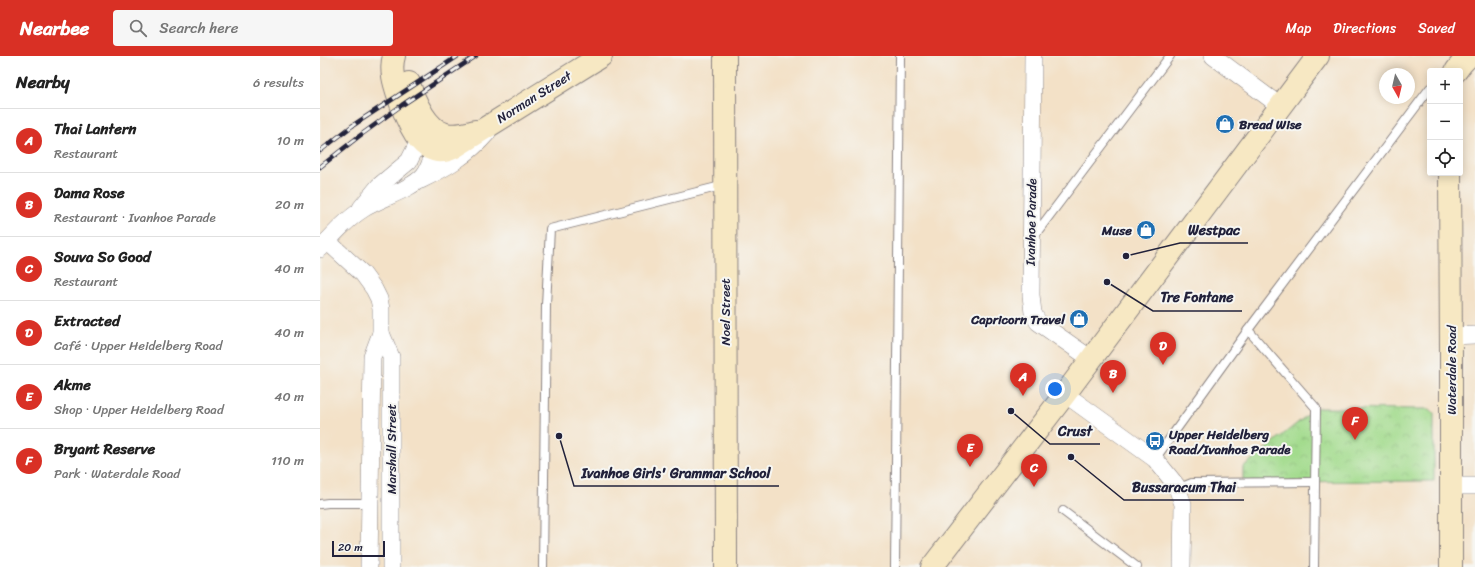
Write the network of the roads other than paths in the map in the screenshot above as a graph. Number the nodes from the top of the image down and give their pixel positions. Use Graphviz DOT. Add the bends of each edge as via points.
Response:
graph roads {
  1 [pos="394,56"];
  2 [pos="404,56"];
  3 [pos="601,56"];
  4 [pos="726,56"];
  5 [pos="900,56"];
  6 [pos="1033,56"];
  7 [pos="1170,56"];
  8 [pos="1213,56"];
  9 [pos="1318,56"];
  10 [pos="1449,56"];
  11 [pos="1469,56"];
  12 [pos="1449,68"];
  13 [pos="1458,68"];
  14 [pos="1427,92"];
  15 [pos="1280,106"];
  16 [pos="495,121"];
  17 [pos="430,140"];
  18 [pos="1450,176"];
  19 [pos="726,185"];
  20 [pos="405,188"];
  21 [pos="359,212"];
  22 [pos="1031,239"];
  23 [pos="324,245"];
  24 [pos="1248,330"];
  25 [pos="381,333"];
  26 [pos="1475,335"];
  27 [pos="1451,336"];
  28 [pos="1091,359"];
  29 [pos="1065,394"];
  30 [pos="1155,459"];
  31 [pos="1314,482"];
  32 [pos="1451,486"];
  33 [pos="1475,486"];
  34 [pos="1177,489"];
  35 [pos="370,503"];
  36 [pos="320,504"];
  37 [pos="1063,511"];
  38 [pos="370,567"];
  39 [pos="391,567"];
  40 [pos="544,567"];
  41 [pos="726,567"];
  42 [pos="895,567"];
  43 [pos="932,567"];
  44 [pos="1137,567"];
  45 [pos="1182,567"];
  46 [pos="1314,567"];
  47 [pos="1451,567"];
  1 -- 17 [label="street" via="392,70 395,85 408,121"];
  2 -- 17 [label="street" via="413,97 429,124"];
  3 -- 16 [label="street, Norman Street"];
  4 -- 19 [label="street, Noel Street"];
  5 -- 42 [label="lane"];
  6 -- 22 [label="street, Ivanhoe Parade"];
  7 -- 22 [label="lane"];
  8 -- 15 [label="street"];
  9 -- 15 [label="street"];
  10 -- 12 [label="street"];
  11 -- 13 [label="street"];
  14 -- 24 [label="lane"];
  15 -- 28 [label="street"];
  16 -- 17 [label="street, Norman Street" via="446,151"];
  16 -- 20 [label="street" via="468,153"];
  17 -- 20 [label="street" via="430,165 424,176"];
  17 -- 21 [label="street" via="379,186"];
  18 -- 27 [label="street, Waterdale Road"];
  19 -- 40 [label="lane" via="550,228 546,305"];
  19 -- 41 [label="street, Noel Street"];
  20 -- 21 [label="street"];
  21 -- 23 [label="street"];
  22 -- 28 [label="street, Ivanhoe Parade" via="1033,313 1038,322"];
  23 -- 25 [label="street, Marshall Street" via="363,274 377,294 381,309"];
  24 -- 30 [label="lane"];
  24 -- 31 [label="lane" via="1316,408"];
  25 -- 35 [label="street, Marshall Street" via="372,357"];
  25 -- 39 [label="street, Marshall Street" via="391,357"];
  26 -- 27 [label="street"];
  27 -- 32 [label="street, Waterdale Road"];
  28 -- 29 [label="street"];
  29 -- 30 [label="street"];
  29 -- 43 [label="street"];
  30 -- 34 [label="street"];
  31 -- 34 [label="lane" via="1192,483"];
  31 -- 46 [label="lane"];
  32 -- 33 [label="street"];
  32 -- 47 [label="street, Waterdale Road"];
  34 -- 45 [label="street" via="1183,504"];
  35 -- 36 [label="lane"];
  35 -- 38 [label="street, Marshall Street"];
  37 -- 44 [label="lane"];
}
